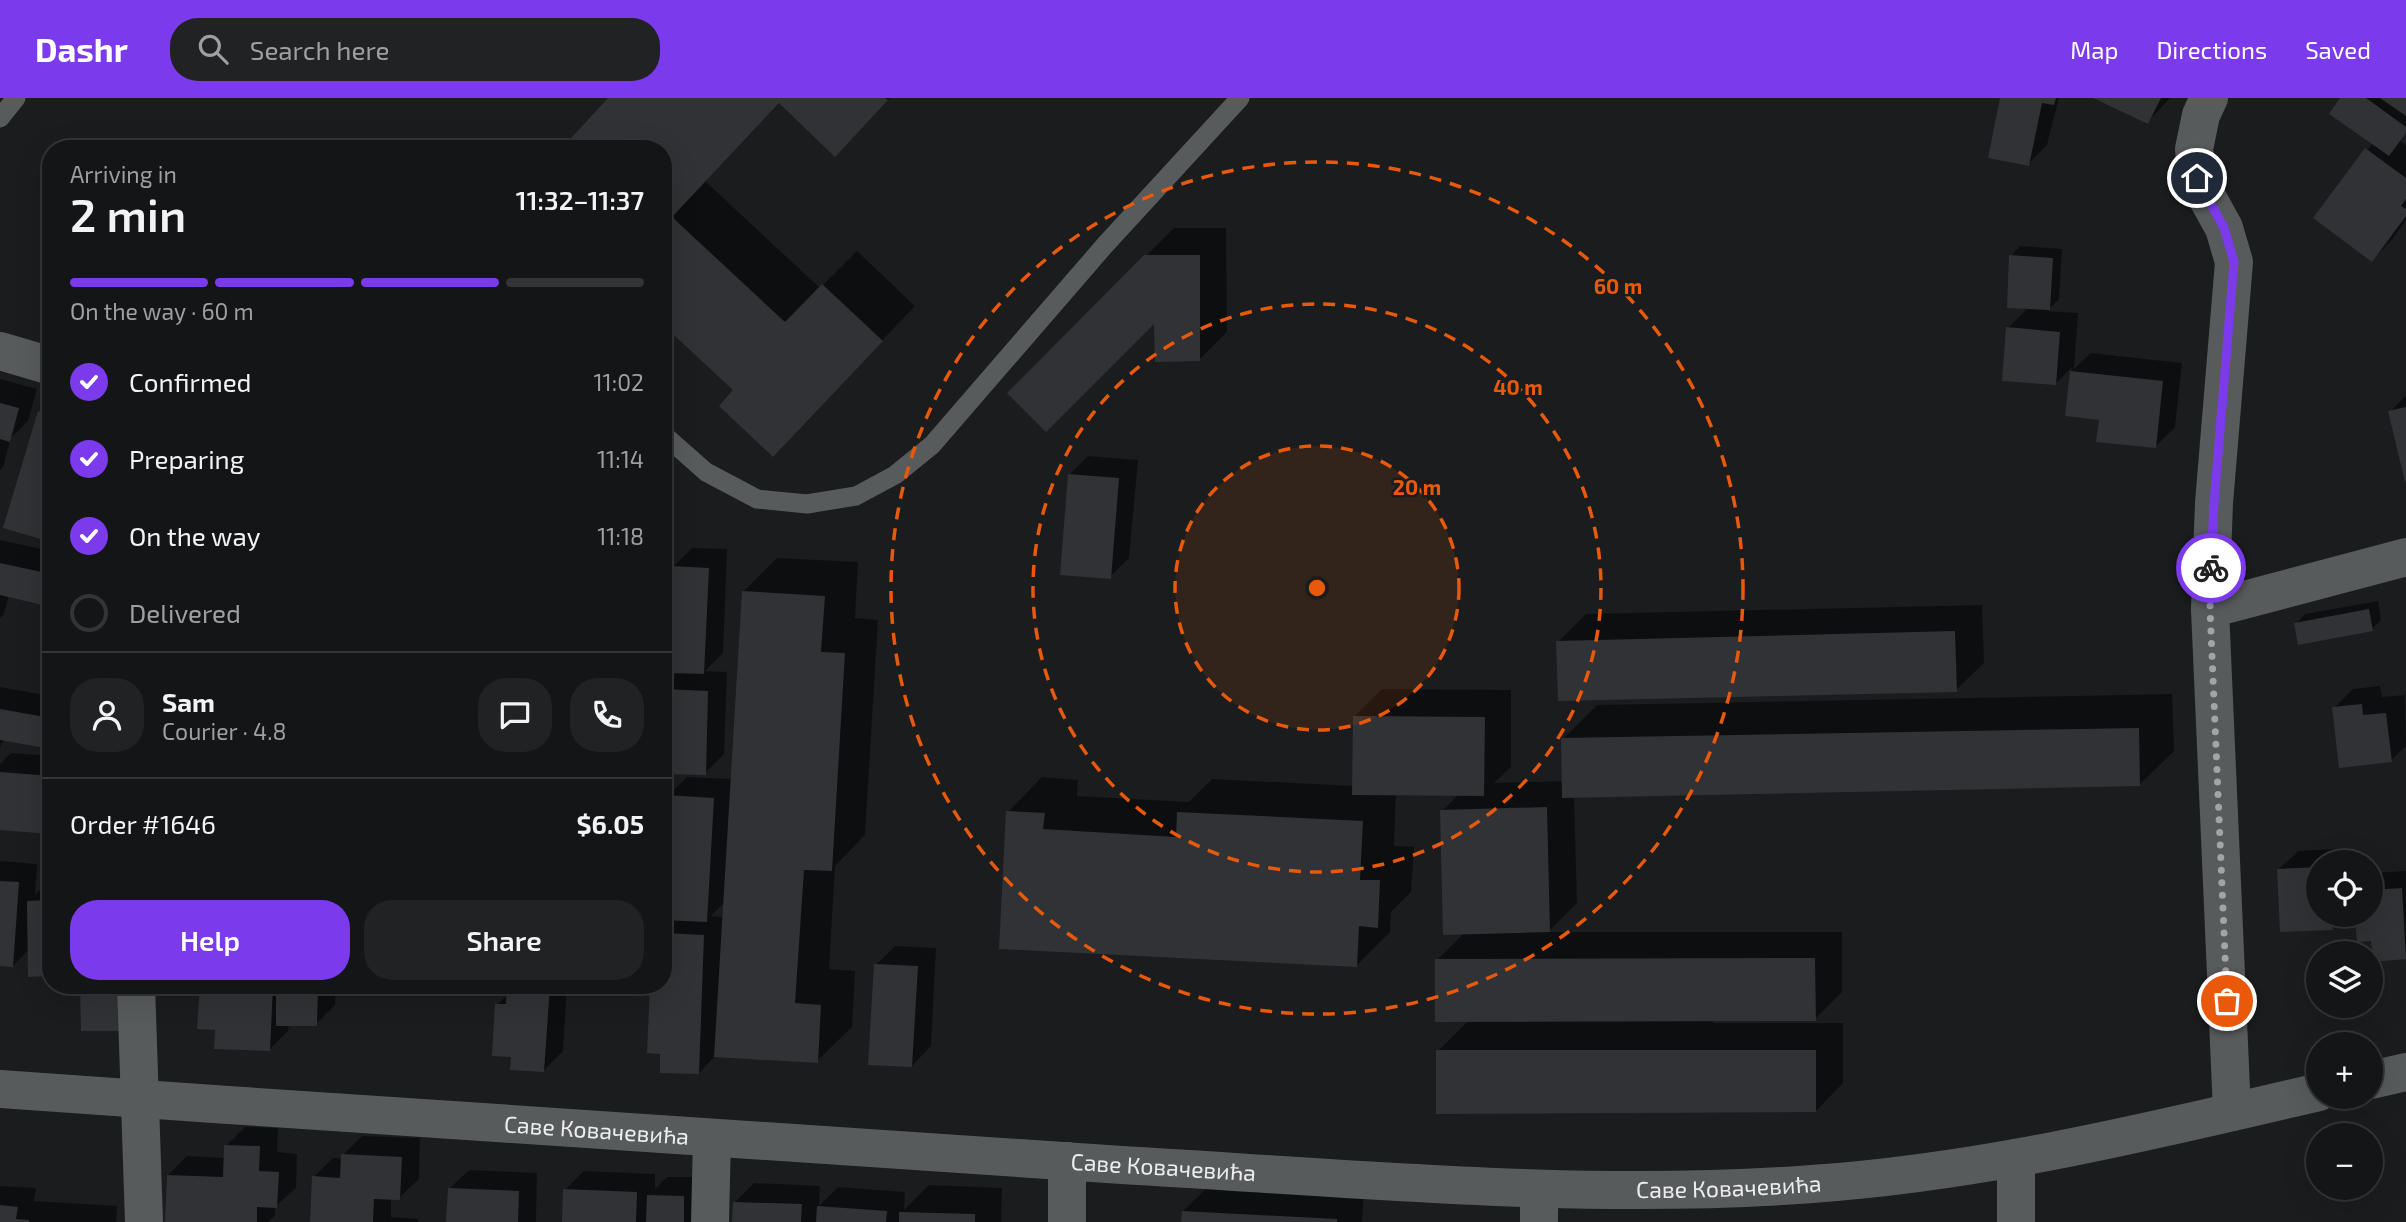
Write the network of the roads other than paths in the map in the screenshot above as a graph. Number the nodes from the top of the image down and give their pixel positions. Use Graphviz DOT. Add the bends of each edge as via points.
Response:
graph roads {
  1 [pos="16,98"];
  2 [pos="1240,98"];
  3 [pos="2209,98"];
  4 [pos="0,118"];
  5 [pos="0,351"];
  6 [pos="42,363"];
  7 [pos="672,442"];
  8 [pos="2406,558"];
  9 [pos="2210,609"];
  10 [pos="136,994"];
  11 [pos="2406,1072"];
  12 [pos="2383,1077"];
  13 [pos="0,1089"];
  14 [pos="2306,1095"];
  15 [pos="138,1099"];
  16 [pos="2232,1112"];
  17 [pos="712,1139"];
  18 [pos="2016,1158"];
  19 [pos="1067,1161"];
  20 [pos="1539,1206"];
  21 [pos="144,1222"];
  22 [pos="710,1222"];
  23 [pos="1067,1222"];
  24 [pos="2016,1222"];
  1 -- 4 [label="lane"];
  2 -- 7 [label="lane" via="932,445 895,475 856,496 807,504 757,499 706,472"];
  3 -- 9 [label="street" via="2194,149 2197,178 2224,228 2234,262"];
  5 -- 6 [label="street"];
  8 -- 9 [label="street"];
  9 -- 16 [label="street"];
  10 -- 15 [label="street"];
  11 -- 12 [label="street"];
  13 -- 15 [label="street, Саве Ковачевића"];
  14 -- 16 [label="street, Саве Ковачевића"];
  15 -- 17 [label="street, Саве Ковачевића"];
  15 -- 21 [label="street"];
  16 -- 18 [label="street, Саве Ковачевића"];
  17 -- 19 [label="street, Саве Ковачевића"];
  17 -- 22 [label="street"];
  18 -- 20 [label="street, Саве Ковачевића" via="1817,1184 1662,1191"];
  18 -- 24 [label="street"];
  19 -- 20 [label="street, Саве Ковачевића"];
  19 -- 23 [label="street"];
}
